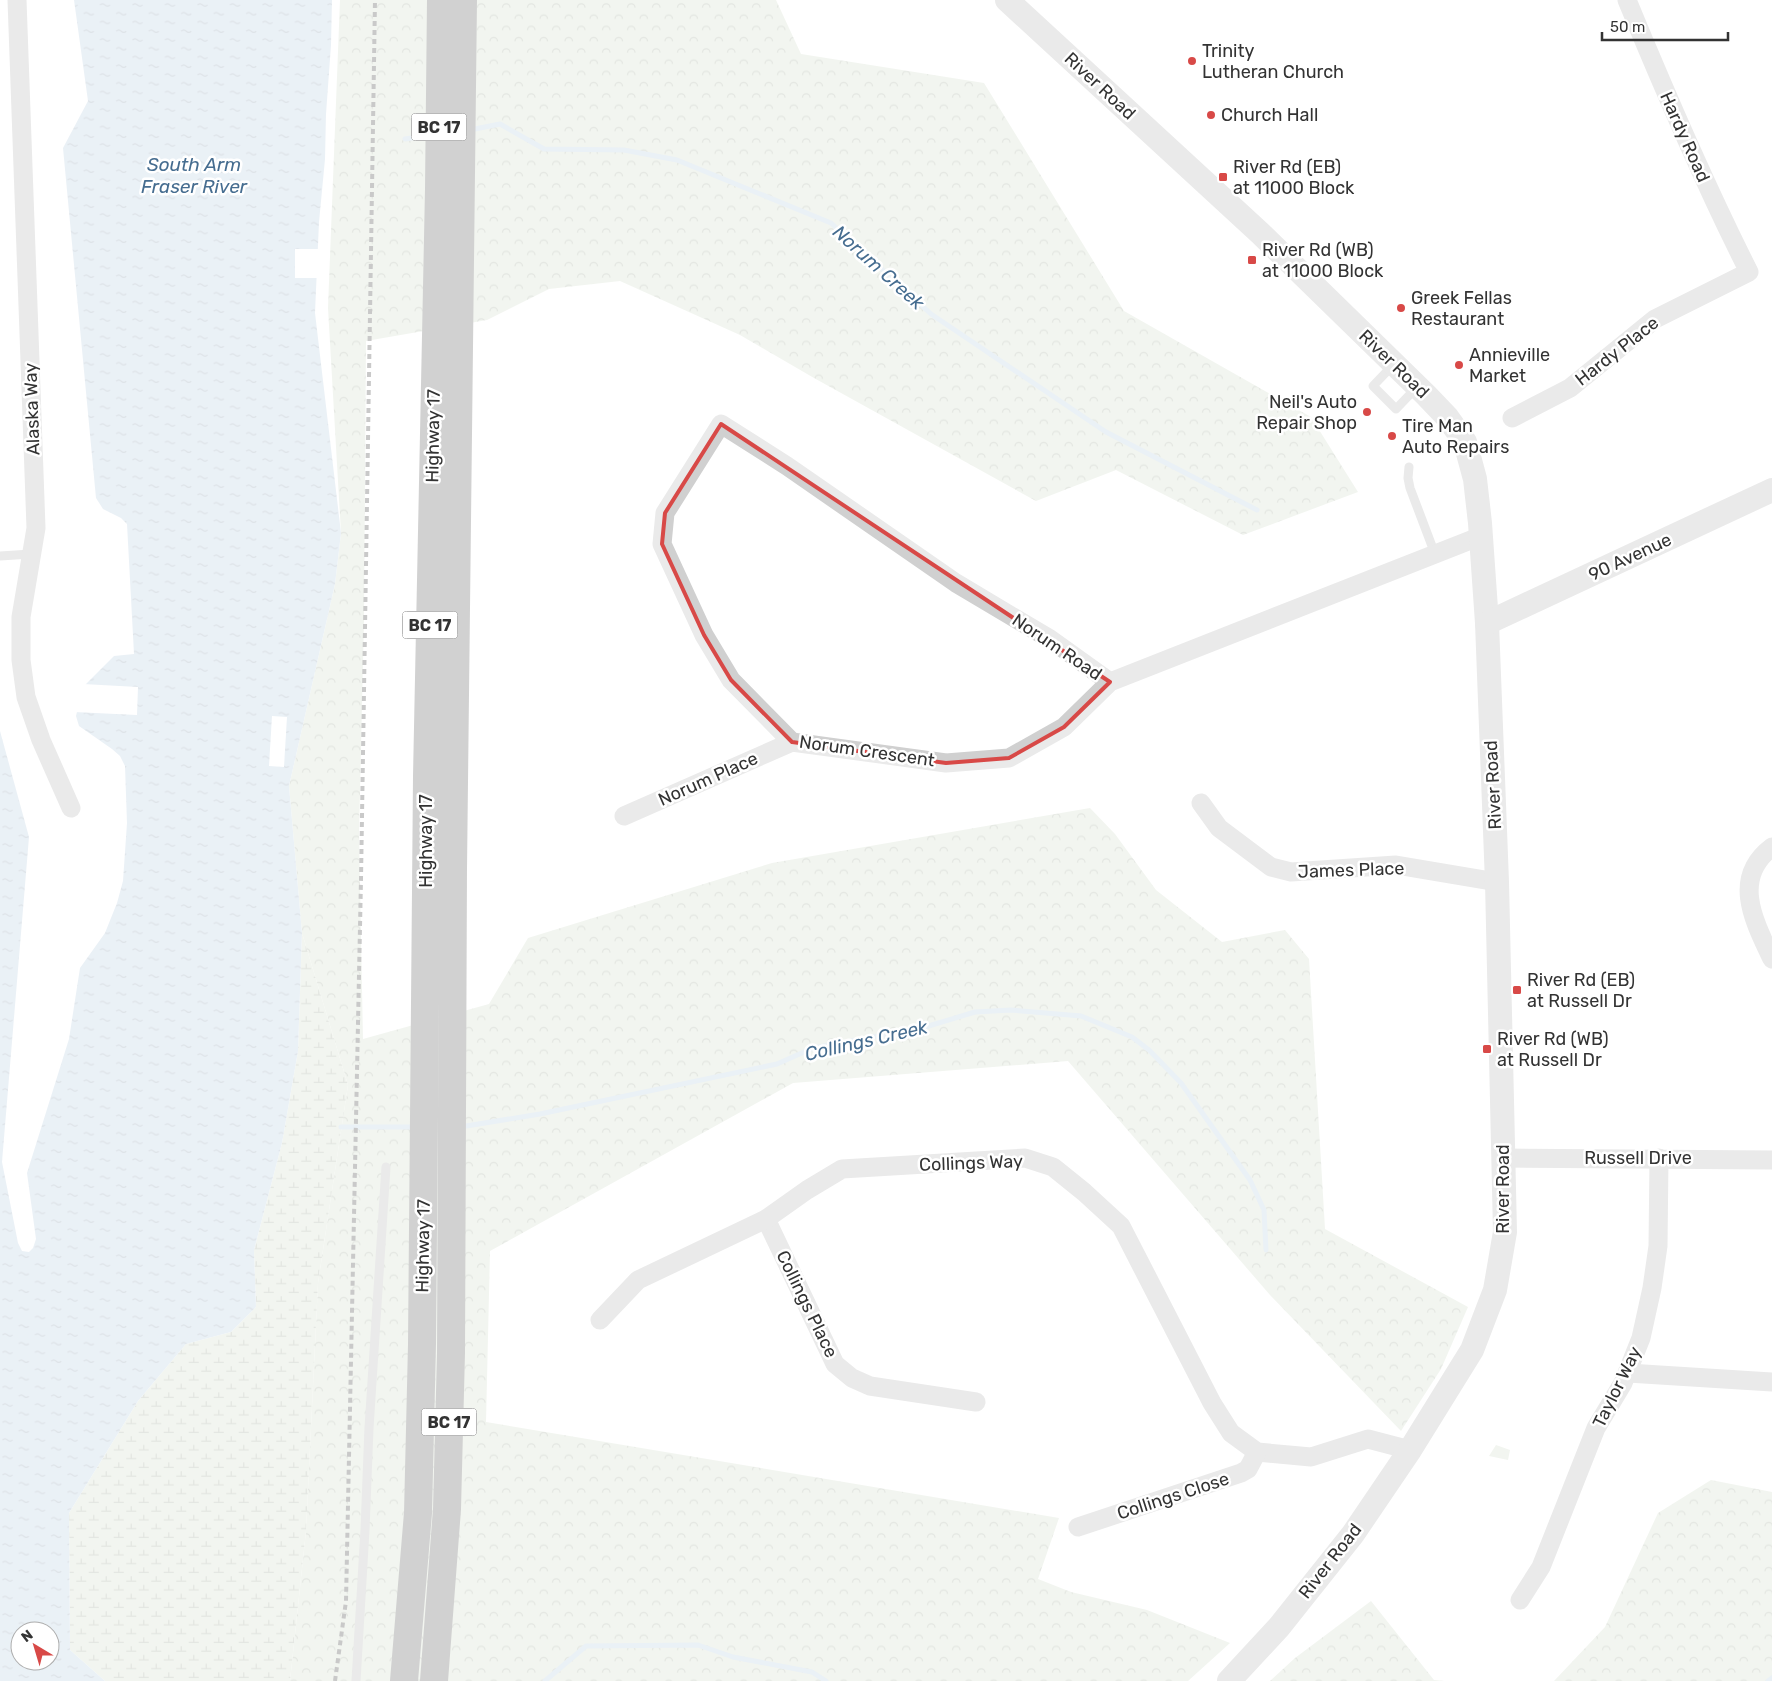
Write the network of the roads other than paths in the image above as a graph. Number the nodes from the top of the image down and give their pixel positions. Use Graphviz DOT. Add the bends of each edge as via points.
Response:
graph roads {
  1 [pos="17,0"];
  2 [pos="441,0"];
  3 [pos="463,0"];
  4 [pos="1007,0"];
  5 [pos="1627,0"];
  6 [pos="452,65"];
  7 [pos="450,190"];
  8 [pos="1749,272"];
  9 [pos="1512,418"];
  10 [pos="721,424"];
  11 [pos="1409,467"];
  12 [pos="1772,490"];
  13 [pos="1481,536"];
  14 [pos="32,554"];
  15 [pos="1435,554"];
  16 [pos="0,556"];
  17 [pos="1487,623"];
  18 [pos="1110,682"];
  19 [pos="792,742"];
  20 [pos="1201,803"];
  21 [pos="72,808"];
  22 [pos="624,816"];
  23 [pos="1772,847"];
  24 [pos="1497,882"];
  25 [pos="1772,958"];
  26 [pos="1504,1158"];
  27 [pos="1659,1158"];
  28 [pos="1772,1160"];
  29 [pos="386,1167"];
  30 [pos="766,1219"];
  31 [pos="600,1320"];
  32 [pos="1628,1373"];
  33 [pos="1772,1382"];
  34 [pos="976,1402"];
  35 [pos="1410,1450"];
  36 [pos="1257,1452"];
  37 [pos="1078,1527"];
  38 [pos="1520,1600"];
  39 [pos="405,1668"];
  40 [pos="435,1670"];
  41 [pos="356,1681"];
  42 [pos="1229,1681"];
  1 -- 14 [label="street, Alaska Way" via="36,528"];
  2 -- 6 [label="highway, Highway 17 / BC 17"];
  3 -- 6 [label="highway, Highway 17 / BC 17"];
  4 -- 13 [label="street, River Road" via="1260,233 1447,417 1465,442 1475,479"];
  5 -- 8 [label="street, Hardy Road" via="1680,129"];
  6 -- 7 [label="highway, Highway 17 / BC 17"];
  7 -- 39 [label="highway, Highway 17 / BC 17" via="427,776 418,1513"];
  7 -- 40 [label="highway, Highway 17 / BC 17" via="453,1185 448,1509"];
  8 -- 9 [label="street, Hardy Place" via="1655,319 1570,388"];
  10 -- 18 [label="street, Norum Road" via="956,583 1050,639"];
  10 -- 19 [label="street, Norum Crescent" via="665,513 662,544 704,635 731,680"];
  11 -- 15 [label="lane" via="1410,488"];
  12 -- 17 [label="street, 90 Avenue"];
  13 -- 15 [label="street, Norum Road"];
  13 -- 17 [label="street, River Road"];
  14 -- 16 [label="lane"];
  14 -- 21 [label="street, Alaska Way" via="21,617 21,660 26,697 41,740"];
  15 -- 18 [label="street, Norum Road"];
  17 -- 24 [label="street, River Road"];
  18 -- 19 [label="street, Norum Crescent" via="1064,727 1009,758 946,763"];
  19 -- 22 [label="street, Norum Place"];
  20 -- 24 [label="street, James Place" via="1219,828 1271,867 1291,872 1396,865"];
  23 -- 25 [label="street" via="1754,866 1748,891 1751,911"];
  24 -- 26 [label="street, River Road"];
  26 -- 27 [label="street, Russell Drive"];
  26 -- 35 [label="street, River Road" via="1505,1232 1495,1290 1472,1350"];
  27 -- 28 [label="street, Russell Drive"];
  27 -- 32 [label="street, Taylor Way" via="1658,1246 1652,1288 1641,1338"];
  29 -- 41 [label="lane"];
  30 -- 31 [label="street, Collings Way" via="638,1280"];
  30 -- 34 [label="street, Collings Place" via="835,1364 852,1378 870,1386"];
  30 -- 36 [label="street, Collings Way" via="842,1169 1025,1158 1053,1168 1121,1226 1212,1403 1231,1433"];
  32 -- 33 [label="street"];
  32 -- 38 [label="street, Taylor Way" via="1596,1428 1541,1567"];
  35 -- 36 [label="street" via="1368,1439 1311,1457"];
  35 -- 42 [label="street, River Road" via="1353,1534 1279,1627"];
  36 -- 37 [label="street, Collings Close" via="1248,1469 1241,1473"];
}
